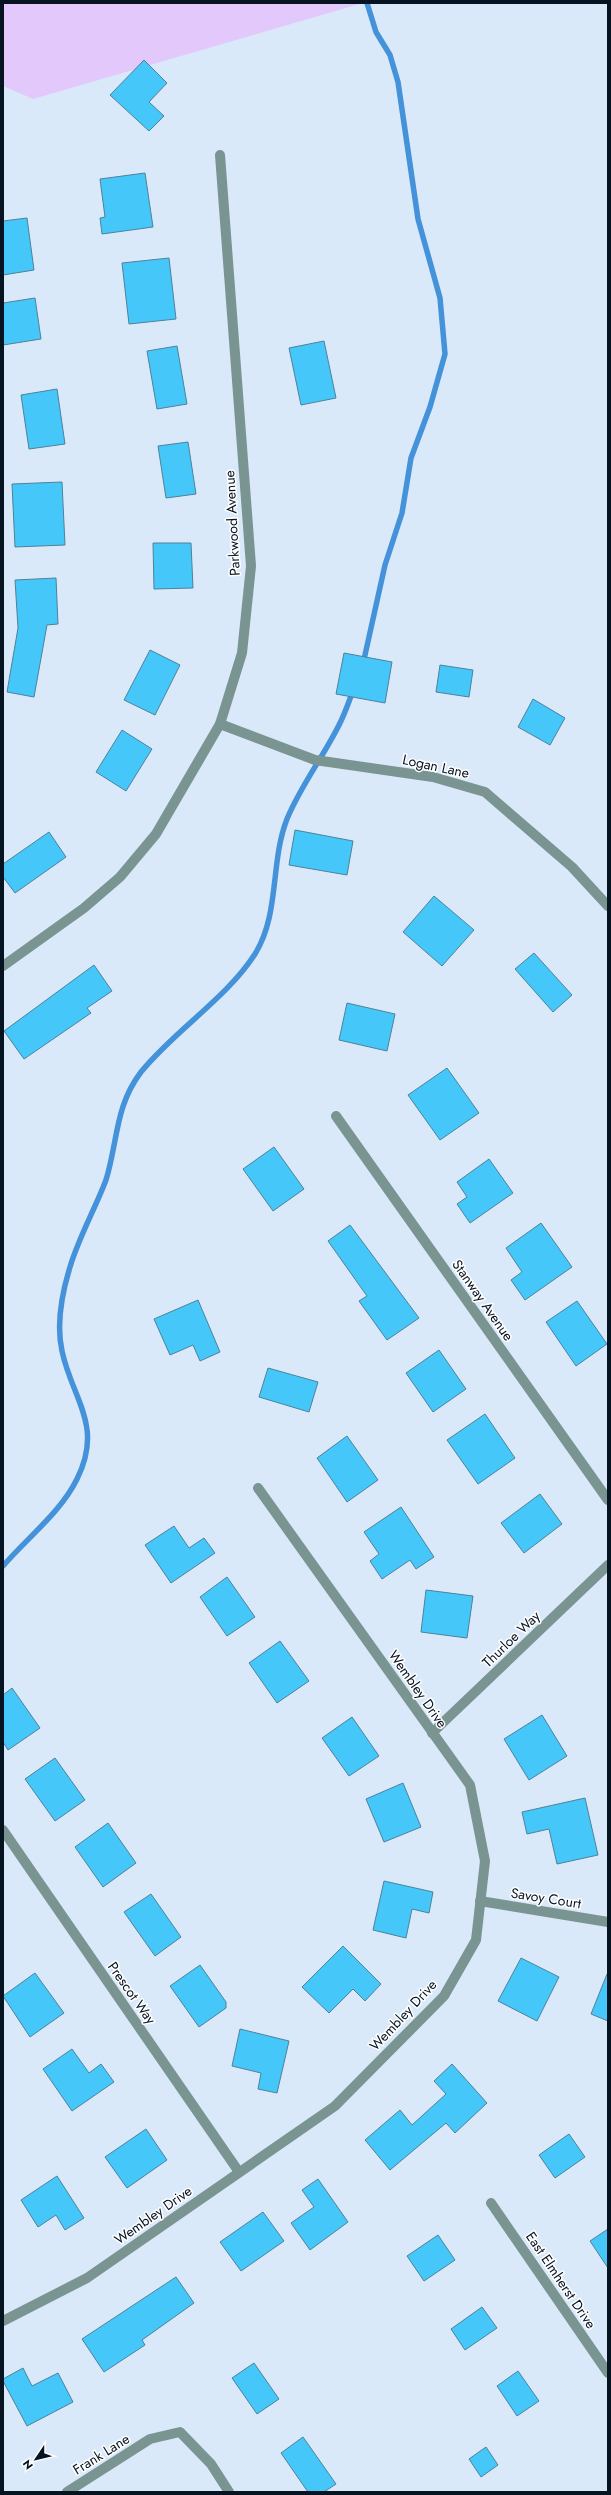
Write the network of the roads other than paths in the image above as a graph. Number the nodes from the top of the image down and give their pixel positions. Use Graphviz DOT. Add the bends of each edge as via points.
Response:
graph roads {
  1 [pos="220,155"];
  2 [pos="220,724"];
  3 [pos="608,906"];
  4 [pos="3,966"];
  5 [pos="336,1116"];
  6 [pos="258,1488"];
  7 [pos="608,1500"];
  8 [pos="608,1565"];
  9 [pos="432,1734"];
  10 [pos="3,1830"];
  11 [pos="480,1901"];
  12 [pos="608,1922"];
  13 [pos="239,2172"];
  14 [pos="491,2203"];
  15 [pos="3,2321"];
  16 [pos="608,2373"];
  17 [pos="67,2492"];
  18 [pos="229,2492"];
  1 -- 2 [label="street, Parkwood Avenue" via="251,566 242,653"];
  2 -- 3 [label="street, Logan Lane" via="315,760 433,777 485,792 572,867"];
  2 -- 4 [label="street, Parkwood Avenue" via="156,834 120,877 84,908"];
  5 -- 7 [label="street, Stanway Avenue"];
  6 -- 9 [label="street, Wembley Drive"];
  8 -- 9 [label="street, Thurloe Way"];
  9 -- 11 [label="street, Wembley Drive" via="470,1785 485,1861"];
  10 -- 13 [label="street, Prescot Way"];
  11 -- 12 [label="street, Savoy Court"];
  11 -- 13 [label="street, Wembley Drive" via="476,1940 444,1996 335,2106"];
  13 -- 15 [label="street, Wembley Drive" via="87,2278"];
  14 -- 16 [label="street, East Elmherst Drive"];
  17 -- 18 [label="street, Frank Lane" via="150,2439 180,2432 211,2464"];
}
